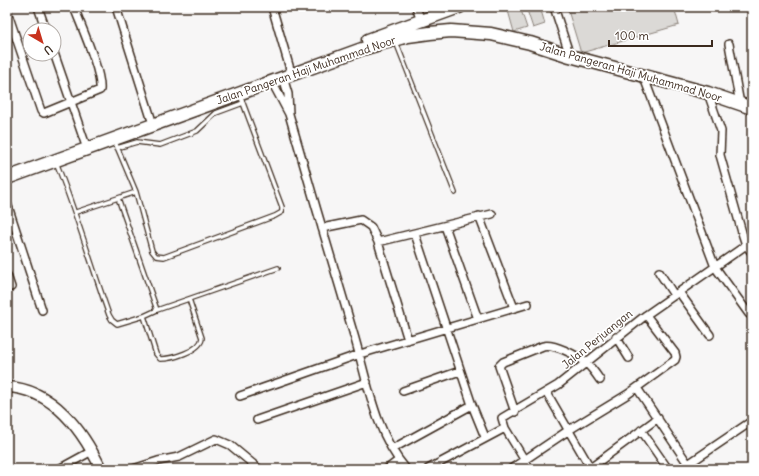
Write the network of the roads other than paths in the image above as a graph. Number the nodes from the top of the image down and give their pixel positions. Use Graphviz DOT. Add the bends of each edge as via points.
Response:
graph roads {
  1 [pos="38,7"];
  2 [pos="74,7"];
  3 [pos="116,7"];
  4 [pos="272,7"];
  5 [pos="416,7"];
  6 [pos="459,7"];
  7 [pos="554,7"];
  8 [pos="7,11"];
  9 [pos="421,21"];
  10 [pos="43,22"];
  11 [pos="395,39"];
  12 [pos="729,44"];
  13 [pos="570,56"];
  14 [pos="57,62"];
  15 [pos="287,73"];
  16 [pos="643,75"];
  17 [pos="272,82"];
  18 [pos="708,93"];
  19 [pos="236,94"];
  20 [pos="71,102"];
  21 [pos="740,104"];
  22 [pos="752,108"];
  23 [pos="289,114"];
  24 [pos="151,118"];
  25 [pos="85,143"];
  26 [pos="116,143"];
  27 [pos="55,161"];
  28 [pos="25,167"];
  29 [pos="7,170"];
  30 [pos="7,178"];
  31 [pos="136,192"];
  32 [pos="455,193"];
  33 [pos="118,198"];
  34 [pos="7,204"];
  35 [pos="76,212"];
  36 [pos="492,214"];
  37 [pos="479,216"];
  38 [pos="445,226"];
  39 [pos="322,228"];
  40 [pos="415,234"];
  41 [pos="378,242"];
  42 [pos="749,243"];
  43 [pos="752,253"];
  44 [pos="716,267"];
  45 [pos="278,268"];
  46 [pos="659,272"];
  47 [pos="7,274"];
  48 [pos="11,287"];
  49 [pos="676,293"];
  50 [pos="189,299"];
  51 [pos="528,304"];
  52 [pos="514,308"];
  53 [pos="42,310"];
  54 [pos="157,310"];
  55 [pos="749,314"];
  56 [pos="646,315"];
  57 [pos="144,316"];
  58 [pos="478,319"];
  59 [pos="446,329"];
  60 [pos="710,335"];
  61 [pos="616,337"];
  62 [pos="408,340"];
  63 [pos="360,354"];
  64 [pos="629,358"];
  65 [pos="586,362"];
  66 [pos="460,371"];
  67 [pos="600,380"];
  68 [pos="367,382"];
  69 [pos="7,387"];
  70 [pos="638,388"];
  71 [pos="403,391"];
  72 [pos="547,393"];
  73 [pos="240,396"];
  74 [pos="472,405"];
  75 [pos="515,412"];
  76 [pos="658,418"];
  77 [pos="257,420"];
  78 [pos="752,421"];
  79 [pos="505,428"];
  80 [pos="569,430"];
  81 [pos="641,430"];
  82 [pos="485,437"];
  83 [pos="392,449"];
  84 [pos="92,452"];
  85 [pos="398,460"];
  86 [pos="524,460"];
  87 [pos="688,464"];
  88 [pos="59,469"];
  89 [pos="101,469"];
  90 [pos="133,469"];
  91 [pos="259,469"];
  92 [pos="387,469"];
  93 [pos="406,469"];
  94 [pos="429,469"];
  95 [pos="511,469"];
  96 [pos="530,469"];
  97 [pos="590,469"];
  98 [pos="668,469"];
  99 [pos="681,469"];
  1 -- 10 [label="street"];
  2 -- 20 [label="street" via="101,85 100,90"];
  3 -- 24 [label="street"];
  4 -- 15 [label="street"];
  5 -- 9 [label="street"];
  6 -- 9 [label="main road, Jalan Pangeran Haji Muhammad Noor"];
  7 -- 13 [label="street"];
  8 -- 20 [label="street" via="41,111 49,112"];
  9 -- 15 [label="main road, Jalan Pangeran Haji Muhammad Noor"];
  11 -- 13 [label="main road, Jalan Pangeran Haji Muhammad Noor" via="430,32 473,32 511,38"];
  11 -- 15 [label="main road, Jalan Pangeran Haji Muhammad Noor"];
  11 -- 32 [label="lane"];
  12 -- 21 [label="street"];
  13 -- 16 [label="main road, Jalan Pangeran Haji Muhammad Noor"];
  14 -- 20 [label="street"];
  15 -- 17 [label="main road, Jalan Pangeran Haji Muhammad Noor"];
  15 -- 19 [label="main road, Jalan Pangeran Haji Muhammad Noor"];
  15 -- 23 [label="street"];
  16 -- 18 [label="main road, Jalan Pangeran Haji Muhammad Noor"];
  16 -- 44 [label="street"];
  17 -- 19 [label="main road, Jalan Pangeran Haji Muhammad Noor"];
  17 -- 23 [label="street"];
  18 -- 21 [label="main road, Jalan Pangeran Haji Muhammad Noor"];
  18 -- 42 [label="street" via="721,131 720,155"];
  19 -- 24 [label="main road, Jalan Pangeran Haji Muhammad Noor"];
  19 -- 26 [label="main road, Jalan Pangeran Haji Muhammad Noor"];
  19 -- 26 [label="lane" via="197,131 160,145 141,142"];
  19 -- 31 [label="lane" via="282,207 280,214 159,257 152,251"];
  20 -- 25 [label="street"];
  21 -- 22 [label="main road, Jalan Pangeran Haji Muhammad Noor"];
  23 -- 39 [label="street"];
  24 -- 25 [label="main road, Jalan Pangeran Haji Muhammad Noor"];
  25 -- 28 [label="main road, Jalan Pangeran Haji Muhammad Noor"];
  26 -- 27 [label="main road, Jalan Pangeran Haji Muhammad Noor"];
  26 -- 31 [label="lane"];
  27 -- 28 [label="main road, Jalan Pangeran Haji Muhammad Noor"];
  27 -- 35 [label="lane"];
  28 -- 29 [label="main road, Jalan Pangeran Haji Muhammad Noor"];
  28 -- 30 [label="main road, Jalan Pangeran Haji Muhammad Noor"];
  31 -- 33 [label="lane"];
  33 -- 35 [label="lane"];
  33 -- 54 [label="lane"];
  34 -- 53 [label="street"];
  35 -- 57 [label="lane" via="87,253 112,320 117,324"];
  36 -- 37 [label="street"];
  37 -- 38 [label="street"];
  37 -- 52 [label="street"];
  38 -- 40 [label="street"];
  38 -- 58 [label="street"];
  39 -- 41 [label="street" via="361,220 371,227"];
  39 -- 63 [label="street"];
  40 -- 41 [label="street"];
  40 -- 59 [label="street"];
  41 -- 62 [label="street"];
  42 -- 43 [label="street"];
  42 -- 44 [label="street, Jalan Perjuangan"];
  44 -- 49 [label="street, Jalan Perjuangan"];
  44 -- 55 [label="street"];
  45 -- 50 [label="lane"];
  46 -- 49 [label="street"];
  47 -- 48 [label="street"];
  49 -- 56 [label="street, Jalan Perjuangan"];
  49 -- 60 [label="street"];
  50 -- 54 [label="lane"];
  50 -- 57 [label="lane" via="202,338 196,349 160,359 156,354"];
  51 -- 52 [label="street"];
  52 -- 58 [label="street"];
  54 -- 57 [label="lane"];
  56 -- 61 [label="street, Jalan Perjuangan"];
  56 -- 70 [label="street" via="676,357"];
  58 -- 59 [label="street"];
  59 -- 62 [label="street"];
  59 -- 66 [label="street"];
  61 -- 64 [label="street"];
  61 -- 65 [label="street, Jalan Perjuangan"];
  62 -- 63 [label="street"];
  63 -- 68 [label="street"];
  63 -- 73 [label="street"];
  65 -- 67 [label="street"];
  65 -- 72 [label="street, Jalan Perjuangan"];
  65 -- 75 [label="street" via="548,344 503,362 499,368"];
  66 -- 71 [label="street"];
  66 -- 74 [label="street"];
  68 -- 77 [label="street"];
  68 -- 83 [label="street" via="382,428"];
  69 -- 84 [label="main road" via="28,390 59,409 72,422"];
  70 -- 76 [label="street"];
  70 -- 80 [label="street"];
  72 -- 75 [label="street, Jalan Perjuangan"];
  72 -- 80 [label="street"];
  74 -- 82 [label="street"];
  74 -- 83 [label="street"];
  75 -- 79 [label="street, Jalan Perjuangan" via="502,418"];
  76 -- 81 [label="street"];
  76 -- 87 [label="street"];
  78 -- 87 [label="street"];
  79 -- 82 [label="street"];
  79 -- 86 [label="street"];
  80 -- 86 [label="street"];
  80 -- 97 [label="street"];
  81 -- 97 [label="street"];
  81 -- 98 [label="street"];
  82 -- 94 [label="street"];
  83 -- 85 [label="street"];
  84 -- 88 [label="street"];
  84 -- 89 [label="main road"];
  85 -- 92 [label="street"];
  85 -- 93 [label="street"];
  86 -- 95 [label="street"];
  86 -- 96 [label="street"];
  87 -- 99 [label="street"];
  90 -- 91 [label="street" via="179,457 216,439 230,445"];
}
